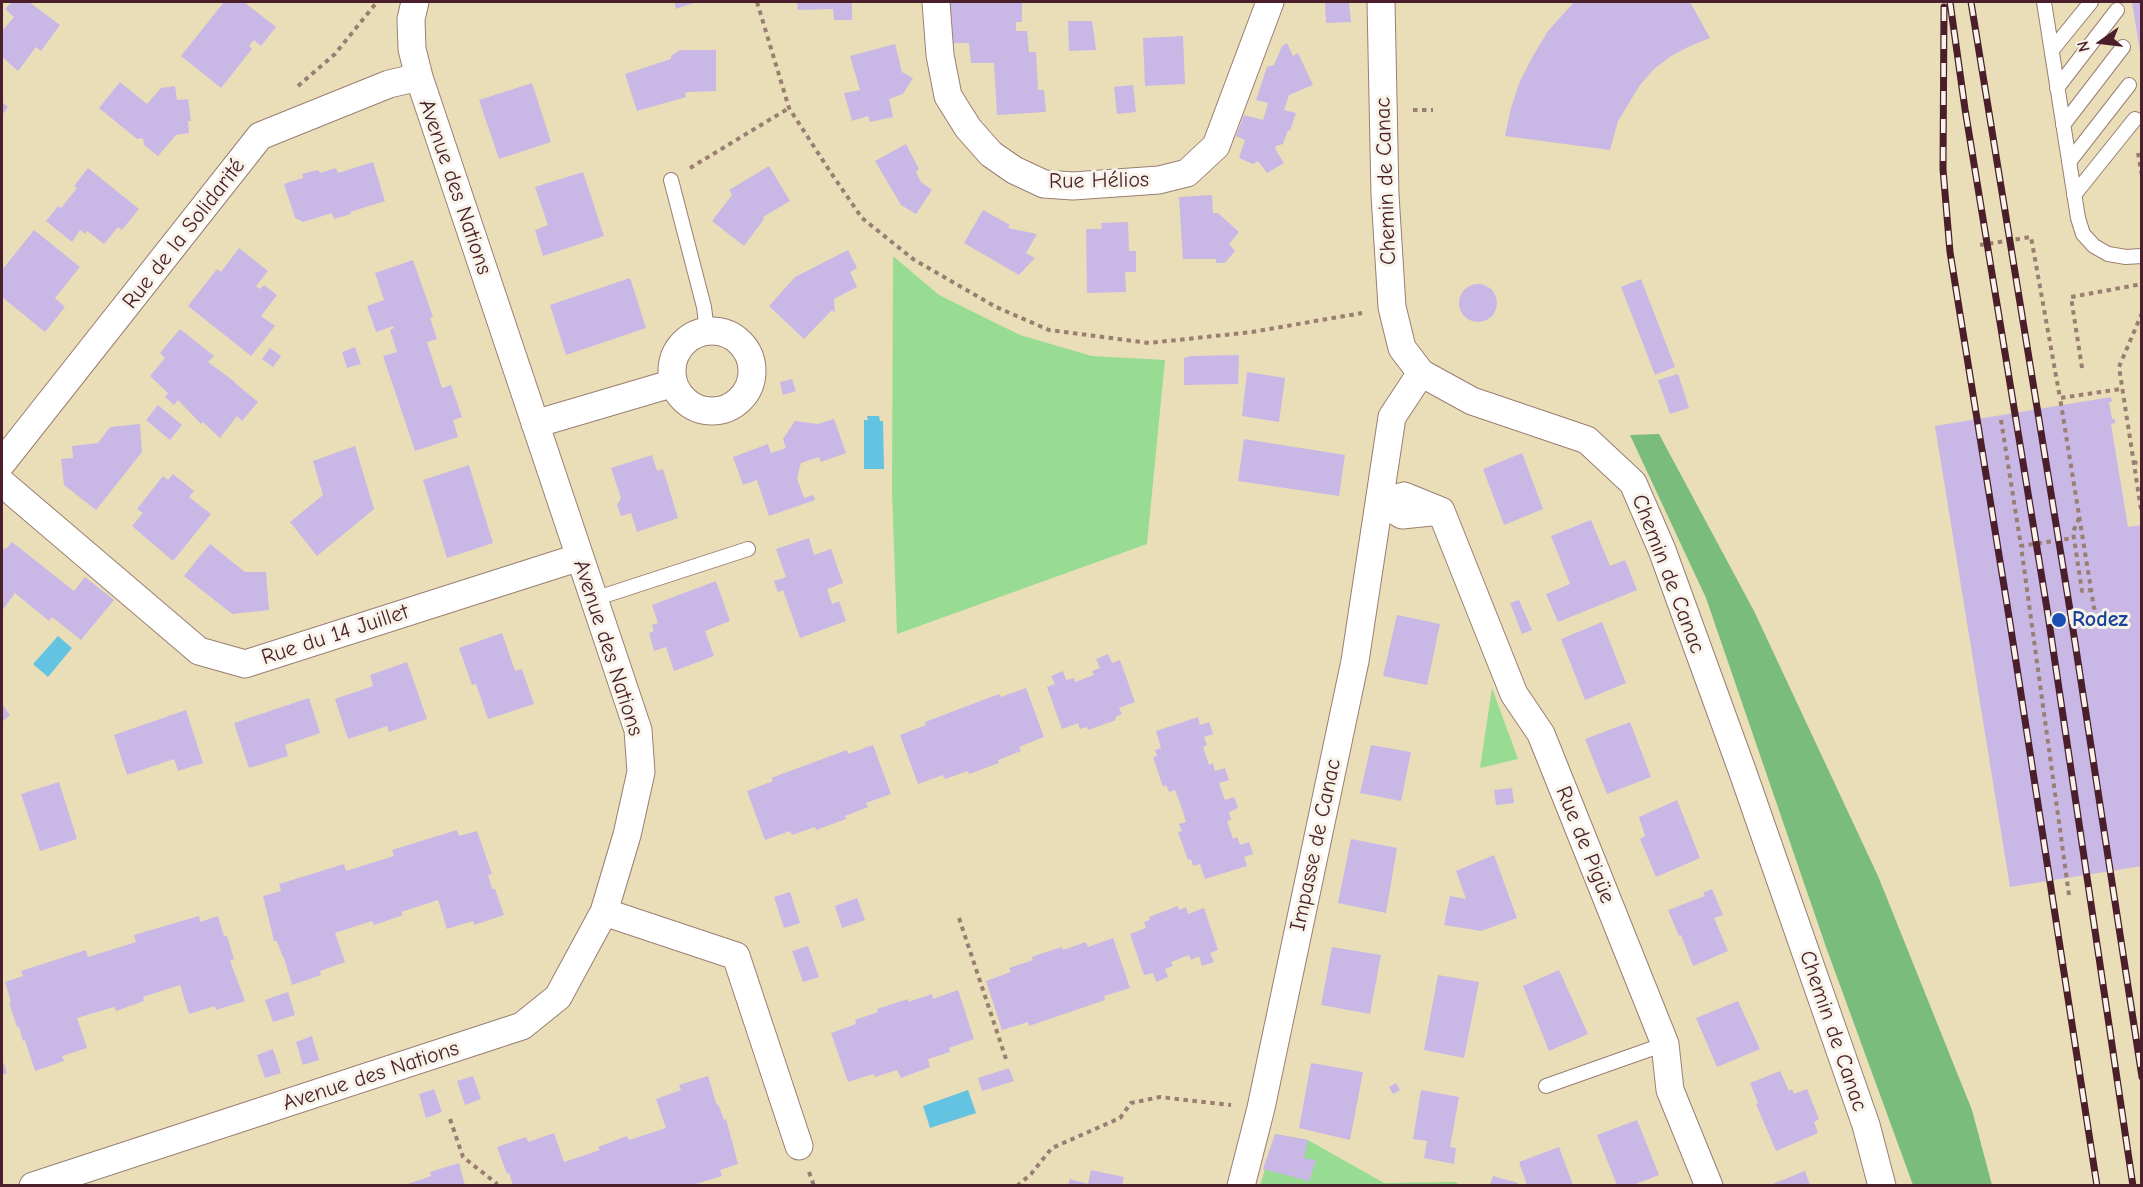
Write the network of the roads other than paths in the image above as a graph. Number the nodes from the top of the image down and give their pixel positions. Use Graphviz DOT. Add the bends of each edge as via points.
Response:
graph roads {
  1 [pos="415,2"];
  2 [pos="936,2"];
  3 [pos="1270,2"];
  4 [pos="1381,2"];
  5 [pos="2091,2"];
  6 [pos="2048,5"];
  7 [pos="2117,10"];
  8 [pos="2123,47"];
  9 [pos="2052,50"];
  10 [pos="418,77"];
  11 [pos="2129,85"];
  12 [pos="2057,88"];
  13 [pos="2135,119"];
  14 [pos="2063,125"];
  15 [pos="2069,162"];
  16 [pos="671,180"];
  17 [pos="2074,195"];
  18 [pos="2142,256"];
  19 [pos="707,331"];
  20 [pos="1420,373"];
  21 [pos="674,383"];
  22 [pos="536,424"];
  23 [pos="2,463"];
  24 [pos="2,483"];
  25 [pos="1380,502"];
  26 [pos="748,549"];
  27 [pos="580,557"];
  28 [pos="594,599"];
  29 [pos="604,912"];
  30 [pos="1665,1044"];
  31 [pos="1546,1086"];
  32 [pos="799,1146"];
  33 [pos="33,1185"];
  34 [pos="1241,1185"];
  35 [pos="1709,1185"];
  36 [pos="1882,1185"];
  1 -- 10 [label="street, Avenue des Nations" via="412,49"];
  2 -- 3 [label="street, Rue Hélios" via="939,55 948,96 968,128 992,154 1014,170 1044,184 1073,186 1159,180 1187,173 1216,146"];
  4 -- 20 [label="street, Chemin de Canac" via="1392,307 1402,348"];
  5 -- 9 [label="lane"];
  6 -- 9 [label="lane"];
  7 -- 12 [label="lane"];
  8 -- 14 [label="lane"];
  9 -- 12 [label="lane"];
  10 -- 22 [label="street, Avenue des Nations"];
  10 -- 23 [label="street, Rue de la Solidarité" via="389,84 260,136"];
  11 -- 15 [label="lane"];
  12 -- 14 [label="lane"];
  13 -- 17 [label="lane"];
  14 -- 15 [label="lane"];
  15 -- 17 [label="lane"];
  16 -- 19 [label="lane"];
  17 -- 18 [label="lane" via="2083,234 2094,246 2108,254"];
  19 -- 21 [label="street" via="682,344 672,370"];
  19 -- 21 [label="street" via="734,337 751,358 749,386 742,398 718,411 704,410 681,396"];
  20 -- 25 [label="street" via="1392,417"];
  20 -- 36 [label="street, Chemin de Canac" via="1472,401 1587,440 1633,483 1662,550 1742,770 1866,1125"];
  21 -- 22 [label="street"];
  22 -- 27 [label="street, Avenue des Nations"];
  24 -- 27 [label="street, Rue du 14 Juillet" via="199,651 245,664"];
  25 -- 30 [label="street, Rue de Pigüe" via="1402,515 1441,511 1514,694 1541,734"];
  25 -- 34 [label="street, Impasse de Canac" via="1355,661 1261,1108"];
  26 -- 28 [label="lane"];
  27 -- 28 [label="street, Avenue des Nations"];
  28 -- 29 [label="street, Avenue des Nations" via="638,730 641,772"];
  29 -- 32 [label="street" via="736,956"];
  29 -- 33 [label="street, Avenue des Nations" via="558,997 522,1026"];
  30 -- 31 [label="lane"];
  30 -- 35 [label="street, Rue de Pigüe" via="1670,1090"];
}
